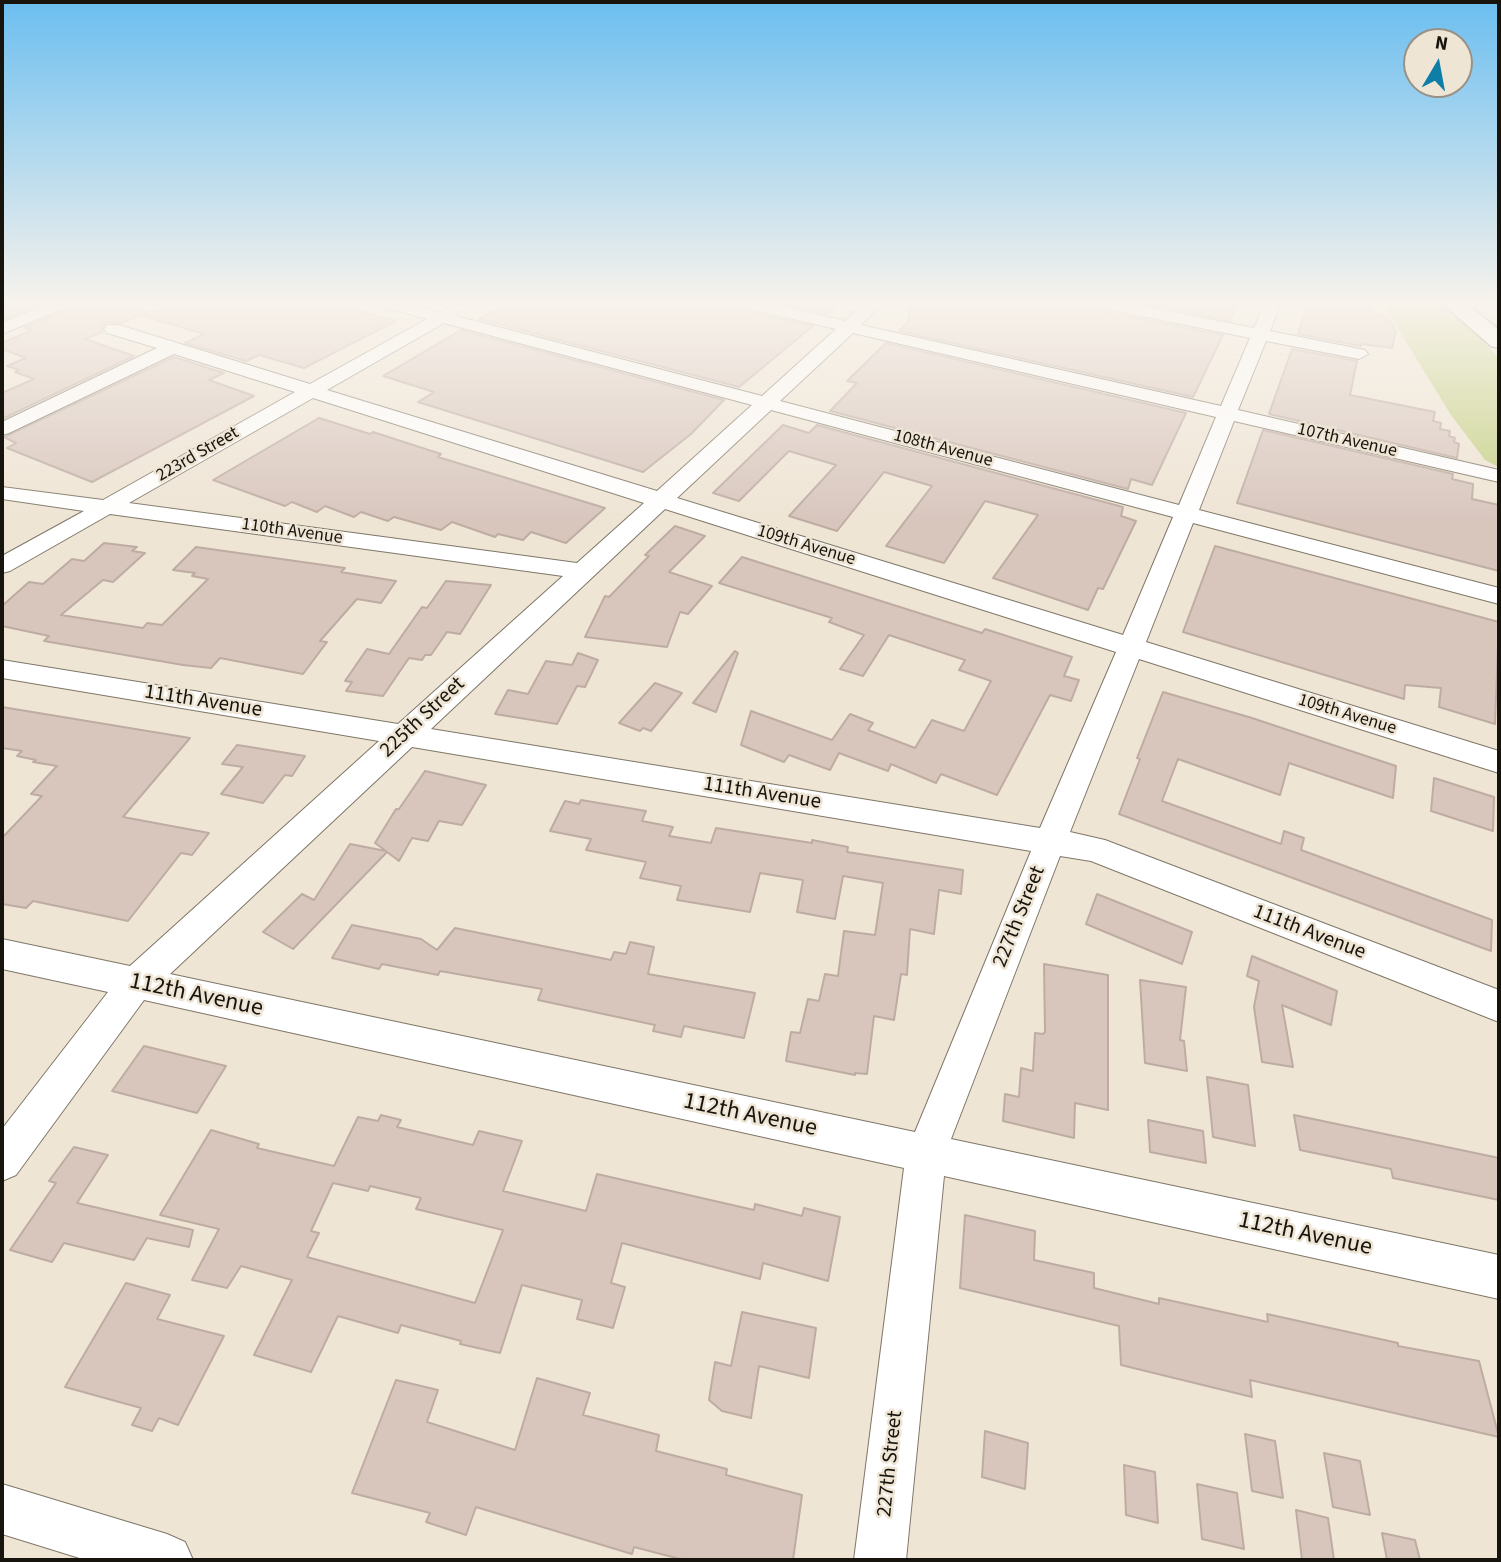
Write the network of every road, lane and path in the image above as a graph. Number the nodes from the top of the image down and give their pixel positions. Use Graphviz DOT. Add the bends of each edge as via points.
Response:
graph roads {
  1 [pos="113,376"];
  2 [pos="262,376"];
  3 [pos="337,376"];
  4 [pos="663,376"];
  5 [pos="795,376"];
  6 [pos="1064,376"];
  7 [pos="1244,376"];
  8 [pos="310,391"];
  9 [pos="765,403"];
  10 [pos="1228,413"];
  11 [pos="2,429"];
  12 [pos="1499,476"];
  13 [pos="2,493"];
  14 [pos="659,500"];
  15 [pos="106,507"];
  16 [pos="1186,513"];
  17 [pos="2,566"];
  18 [pos="583,571"];
  19 [pos="1499,596"];
  20 [pos="1130,647"];
  21 [pos="2,669"];
  22 [pos="404,735"];
  23 [pos="1499,762"];
  24 [pos="1050,842"];
  25 [pos="2,954"];
  26 [pos="136,983"];
  27 [pos="1499,1006"];
  28 [pos="926,1153"];
  29 [pos="2,1161"];
  30 [pos="1499,1277"];
  31 [pos="2,1509"];
  32 [pos="167,1560"];
  33 [pos="880,1560"];
  1 -- 11 [label="street"];
  2 -- 8 [label="street, 109th Avenue"];
  3 -- 8 [label="street, 223rd Street"];
  4 -- 9 [label="street, 108th Avenue"];
  5 -- 9 [label="street, 225th Street"];
  6 -- 10 [label="street, 107th Avenue"];
  7 -- 10 [label="street, 227th Street"];
  8 -- 14 [label="street, 109th Avenue"];
  8 -- 15 [label="street, 223rd Street"];
  9 -- 14 [label="street, 225th Street"];
  9 -- 16 [label="street, 108th Avenue"];
  10 -- 12 [label="street, 107th Avenue"];
  10 -- 16 [label="street, 227th Street"];
  13 -- 15 [label="street, 110th Avenue"];
  14 -- 18 [label="street, 225th Street"];
  14 -- 20 [label="street, 109th Avenue"];
  15 -- 17 [label="street, 223rd Street"];
  15 -- 18 [label="street, 110th Avenue"];
  16 -- 19 [label="street, 108th Avenue"];
  16 -- 20 [label="street, 227th Street"];
  18 -- 22 [label="street, 225th Street"];
  20 -- 23 [label="street, 109th Avenue"];
  20 -- 24 [label="street, 227th Street"];
  21 -- 22 [label="street, 111th Avenue"];
  22 -- 24 [label="street, 111th Avenue"];
  22 -- 26 [label="street, 225th Street"];
  24 -- 27 [label="street, 111th Avenue" via="1094,849"];
  24 -- 28 [label="street, 227th Street"];
  25 -- 26 [label="street, 112th Avenue"];
  26 -- 28 [label="street, 112th Avenue"];
  26 -- 29 [label="street, 225th Street"];
  28 -- 30 [label="street, 112th Avenue"];
  28 -- 33 [label="street, 227th Street"];
  31 -- 32 [label="street"];
}
